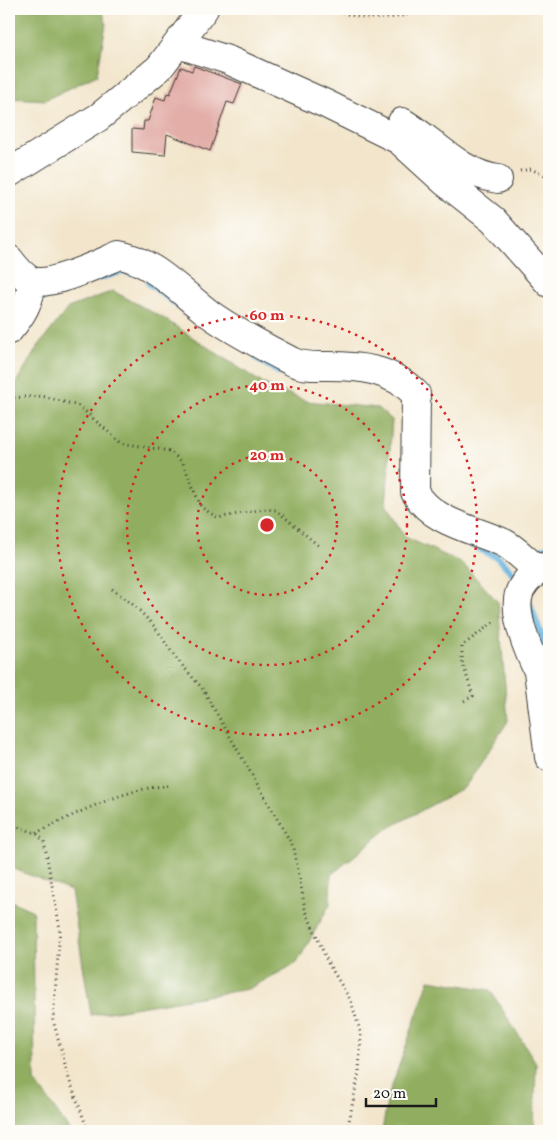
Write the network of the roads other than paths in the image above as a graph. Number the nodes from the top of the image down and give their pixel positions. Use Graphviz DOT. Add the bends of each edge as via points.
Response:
graph roads {
  1 [pos="204,9"];
  2 [pos="178,44"];
  3 [pos="252,71"];
  4 [pos="9,173"];
  5 [pos="498,179"];
  6 [pos="9,259"];
  7 [pos="33,281"];
  8 [pos="549,283"];
  9 [pos="9,330"];
  10 [pos="544,567"];
  11 [pos="543,681"];
  12 [pos="549,757"];
  1 -- 2 [label="street"];
  2 -- 3 [label="street"];
  2 -- 4 [label="street" via="159,68 99,117"];
  3 -- 5 [label="street" via="272,67 332,87 375,106 408,126 468,170 481,177"];
  3 -- 8 [label="street" via="399,140 493,220"];
  6 -- 7 [label="street"];
  7 -- 9 [label="street" via="22,316"];
  7 -- 10 [label="street" via="53,280 119,256 129,257 143,262 213,316 293,362 310,366 358,366 398,378 416,394 415,492 420,501 434,514 507,544"];
  10 -- 11 [label="street" via="520,590 517,607"];
  11 -- 12 [label="street"];
}
